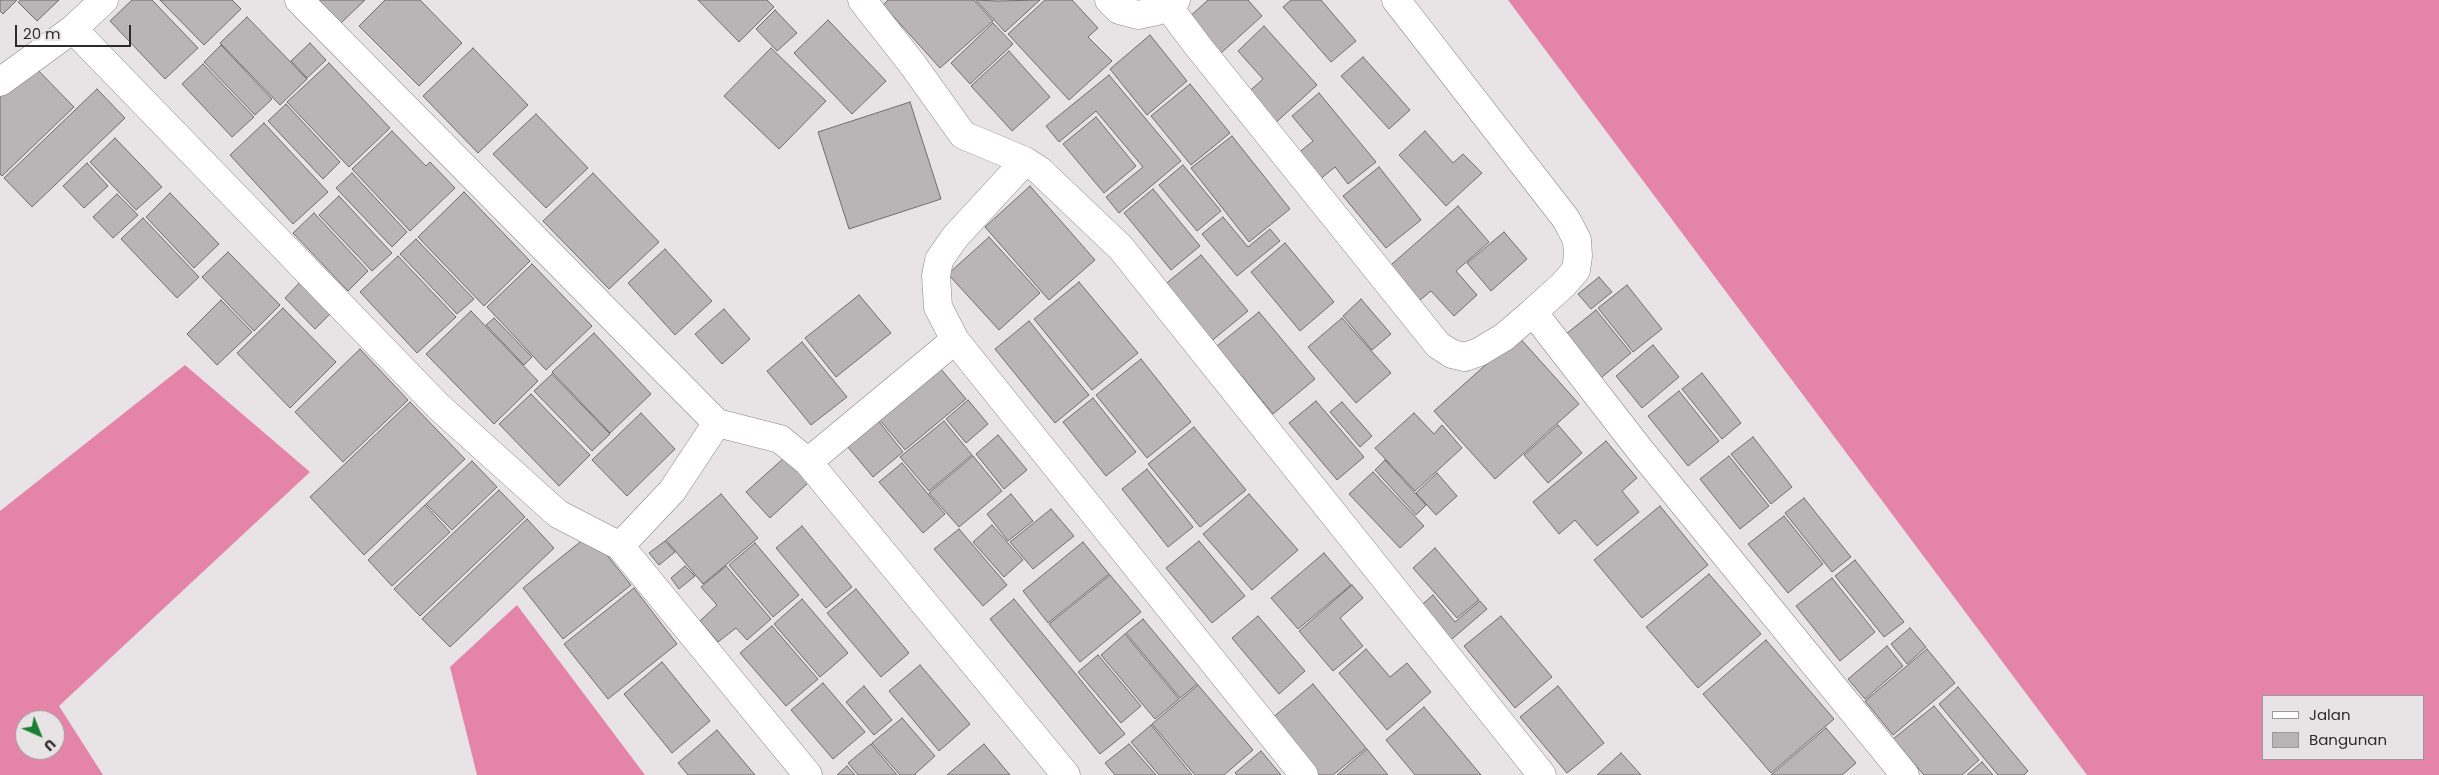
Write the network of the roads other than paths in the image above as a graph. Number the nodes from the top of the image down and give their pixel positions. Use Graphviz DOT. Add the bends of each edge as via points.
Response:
graph roads {
  1 [pos="104,0"];
  2 [pos="298,0"];
  3 [pos="862,0"];
  4 [pos="1109,0"];
  5 [pos="1396,0"];
  6 [pos="1172,3"];
  7 [pos="73,28"];
  8 [pos="0,82"];
  9 [pos="1026,161"];
  10 [pos="1533,312"];
  11 [pos="955,340"];
  12 [pos="717,424"];
  13 [pos="808,462"];
  14 [pos="620,546"];
  15 [pos="808,775"];
  16 [pos="1066,775"];
  17 [pos="1304,775"];
  18 [pos="1542,775"];
  19 [pos="1905,775"];
  1 -- 7 [label="street"];
  2 -- 12 [label="street"];
  3 -- 9 [label="street" via="963,135"];
  4 -- 6 [label="street" via="1120,10 1138,15 1157,11"];
  5 -- 10 [label="street" via="1566,219 1577,240 1576,270"];
  6 -- 10 [label="street" via="1196,46 1438,345 1452,354 1465,357 1504,337"];
  7 -- 8 [label="street"];
  7 -- 14 [label="street" via="439,406 558,514"];
  9 -- 11 [label="street" via="955,237 939,260 936,276 938,307"];
  9 -- 18 [label="street" via="1121,248"];
  10 -- 19 [label="street" via="1640,450"];
  11 -- 13 [label="street"];
  11 -- 17 [label="street"];
  12 -- 13 [label="street" via="780,440"];
  12 -- 14 [label="street" via="672,491"];
  13 -- 16 [label="street"];
  14 -- 15 [label="street"];
}
